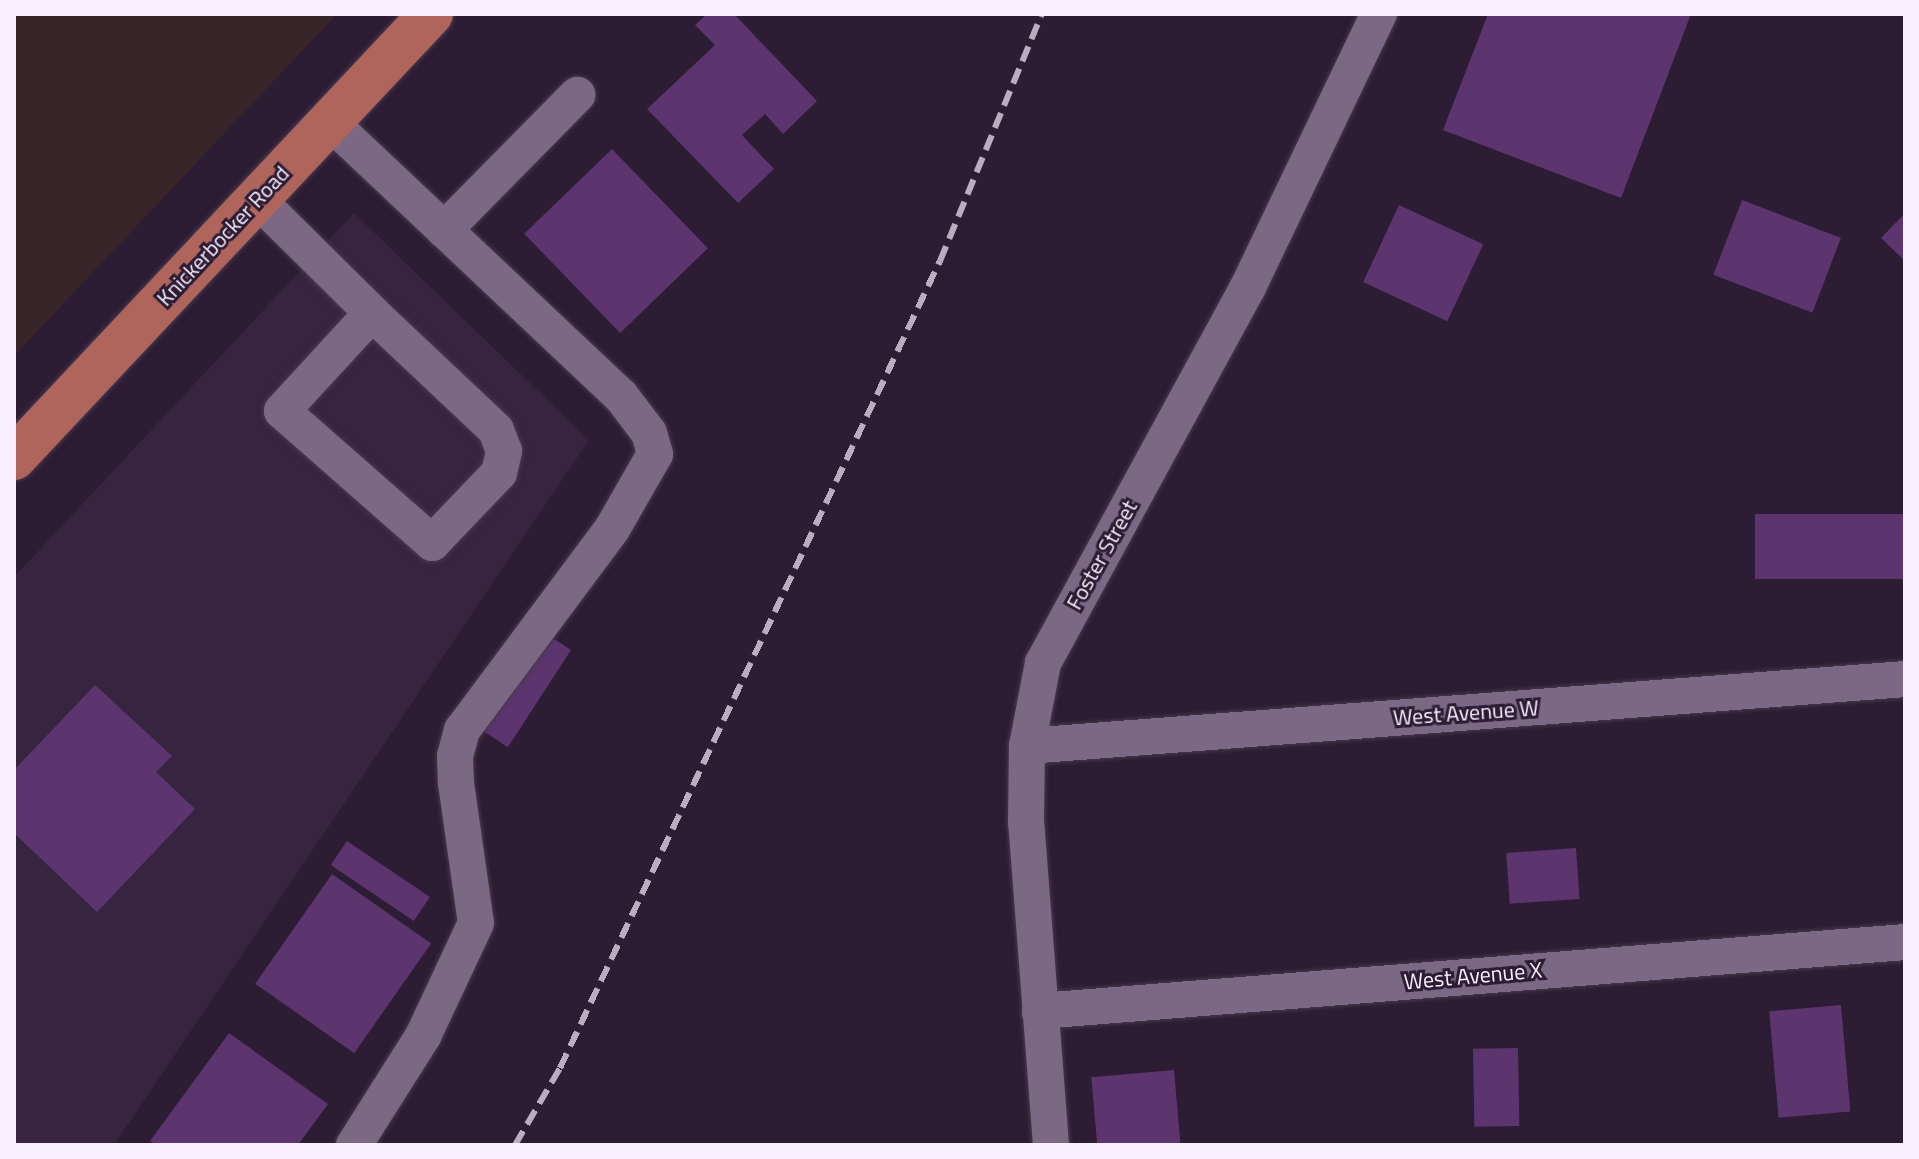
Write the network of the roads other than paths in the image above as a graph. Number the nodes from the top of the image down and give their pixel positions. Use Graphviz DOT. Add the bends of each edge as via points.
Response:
graph roads {
  1 [pos="431,14"];
  2 [pos="1379,14"];
  3 [pos="577,95"];
  4 [pos="330,122"];
  5 [pos="257,199"];
  6 [pos="444,230"];
  7 [pos="372,313"];
  8 [pos="14,458"];
  9 [pos="1905,679"];
  10 [pos="1027,746"];
  11 [pos="1905,942"];
  12 [pos="1040,1011"];
  13 [pos="354,1145"];
  14 [pos="1051,1145"];
  1 -- 4 [label="main road, Knickerbocker Road"];
  2 -- 10 [label="street, Foster Street" via="1248,287 1043,663"];
  3 -- 6 [label="street"];
  4 -- 5 [label="main road, Knickerbocker Road"];
  4 -- 6 [label="street"];
  5 -- 7 [label="street"];
  5 -- 8 [label="main road, Knickerbocker Road"];
  6 -- 13 [label="street" via="621,396 649,433 655,454 612,529 462,730 456,783 476,923 423,1036"];
  7 -- 7 [label="street" via="282,411 432,543 499,473 504,451 496,430"];
  9 -- 10 [label="street, West Avenue W"];
  10 -- 12 [label="street, Foster Street" via="1026,823"];
  11 -- 12 [label="street, West Avenue X"];
  12 -- 14 [label="street, Foster Street"];
}
